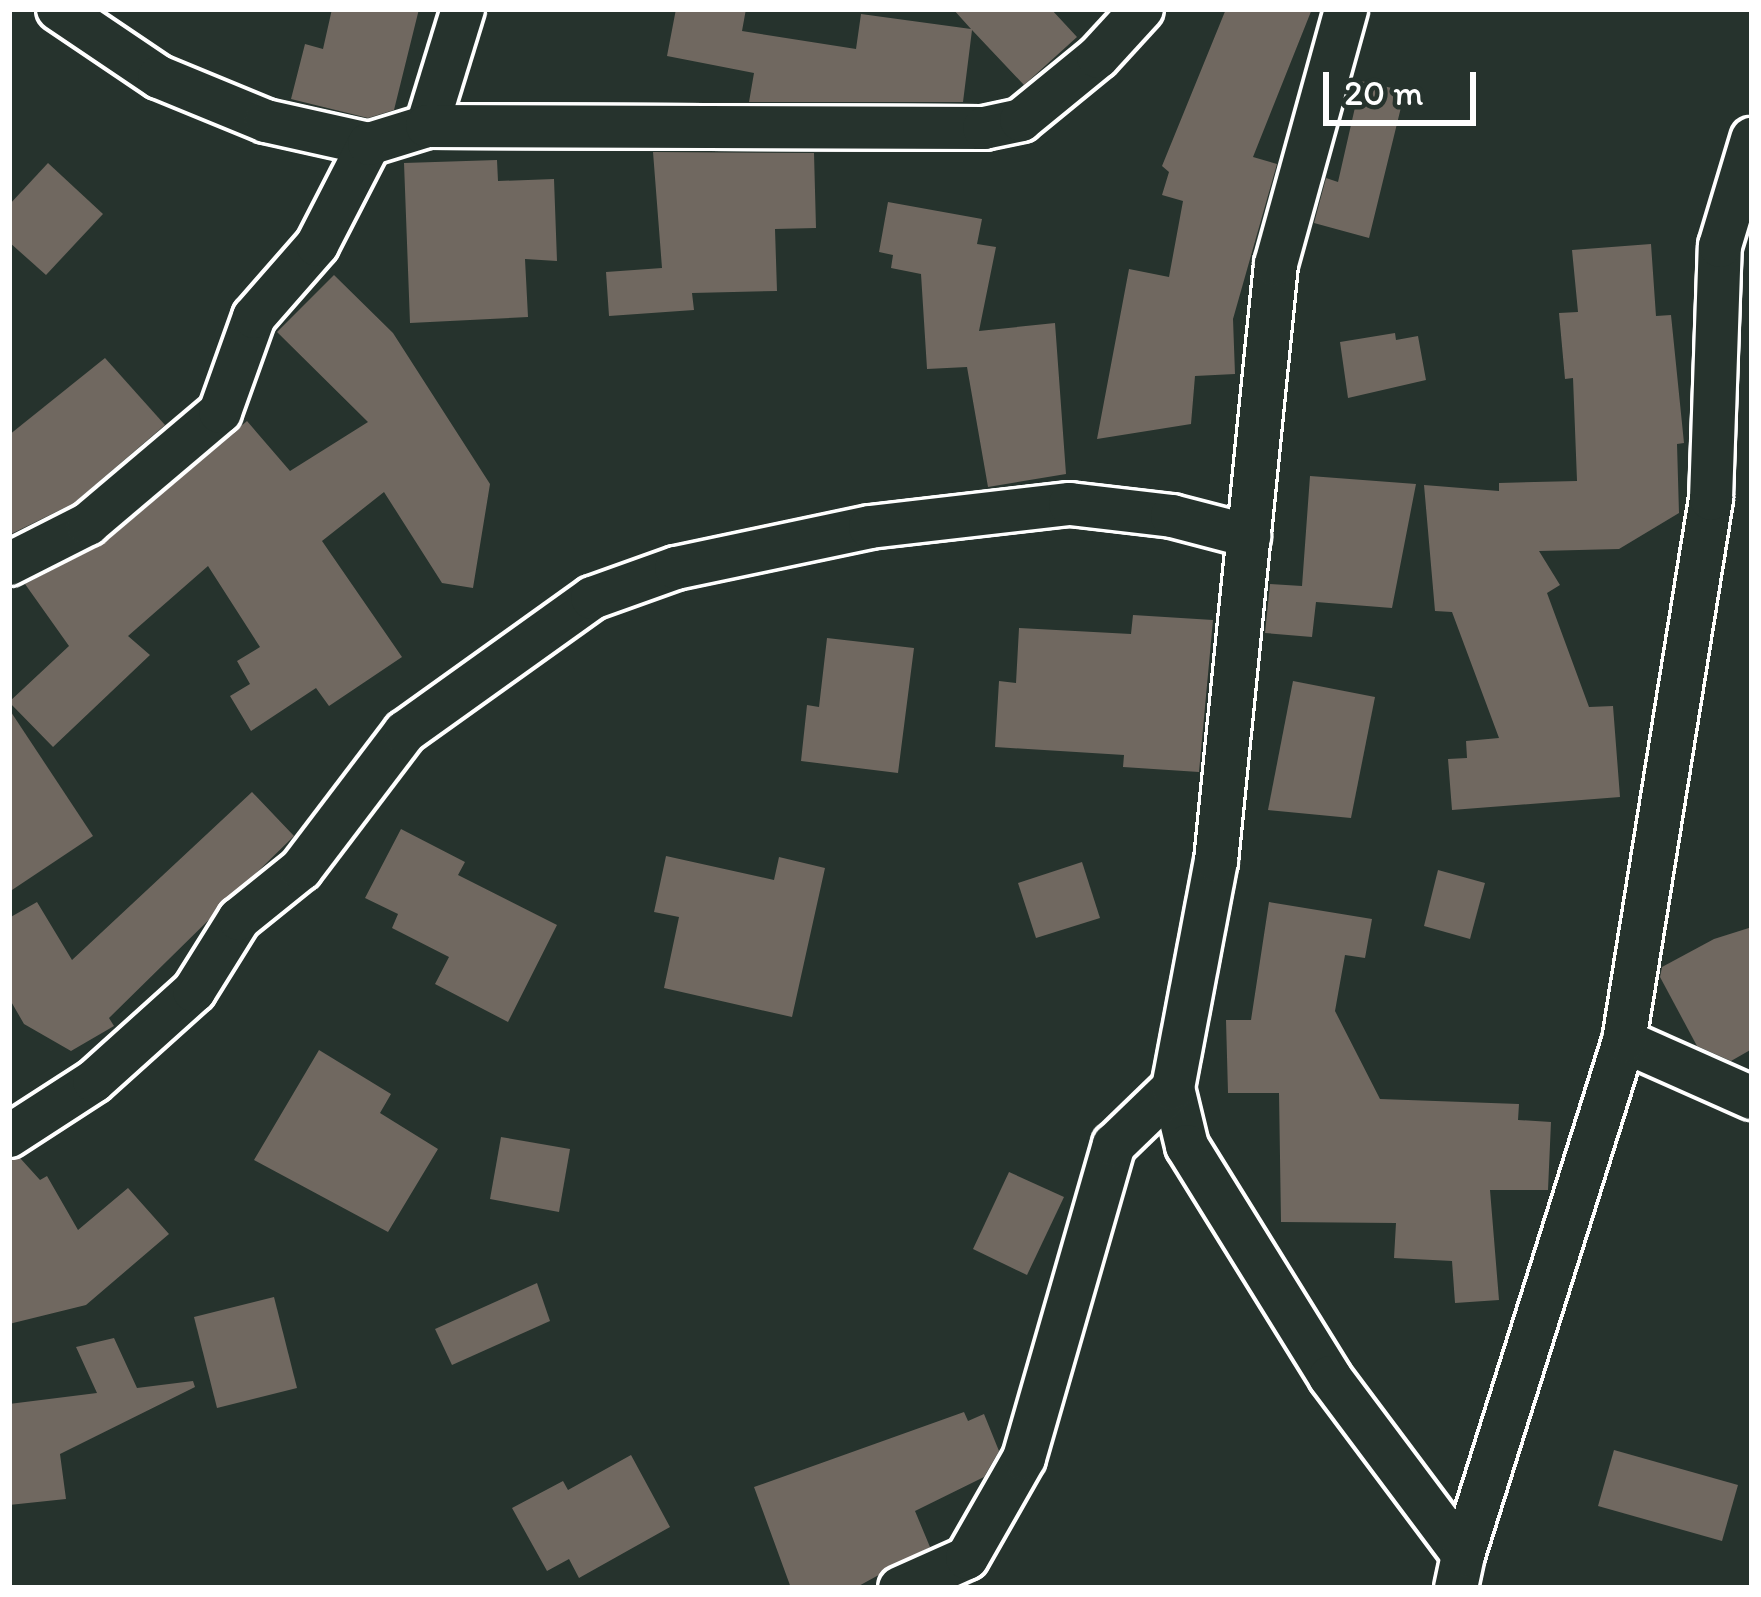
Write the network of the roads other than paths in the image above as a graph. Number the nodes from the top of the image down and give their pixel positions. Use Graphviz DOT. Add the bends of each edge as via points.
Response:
graph roads {
  1 [pos="58,9"];
  2 [pos="463,9"];
  3 [pos="1142,9"];
  4 [pos="1346,9"];
  5 [pos="427,126"];
  6 [pos="1752,139"];
  7 [pos="369,144"];
  8 [pos="1249,536"];
  9 [pos="9,564"];
  10 [pos="1624,1041"];
  11 [pos="1173,1088"];
  12 [pos="1752,1098"];
  13 [pos="9,1136"];
  14 [pos="1460,1572"];
  15 [pos="901,1588"];
  1 -- 7 [label="street" via="159,76 266,121"];
  2 -- 5 [label="street"];
  3 -- 5 [label="street" via="1021,120 984,128"];
  4 -- 8 [label="street" via="1276,264"];
  5 -- 7 [label="street"];
  6 -- 10 [label="street" via="1720,246 1711,499"];
  7 -- 9 [label="street" via="317,245 254,317 220,412 88,524"];
  8 -- 11 [label="street" via="1216,861"];
  8 -- 13 [label="street" via="1172,516 1070,504 870,527 676,568 592,598 405,732 302,869 238,920 194,991 94,1081"];
  10 -- 12 [label="street"];
  10 -- 14 [label="street"];
  11 -- 14 [label="street" via="1187,1146"];
  11 -- 15 [label="street" via="1114,1145 1024,1458 967,1558"];
}
